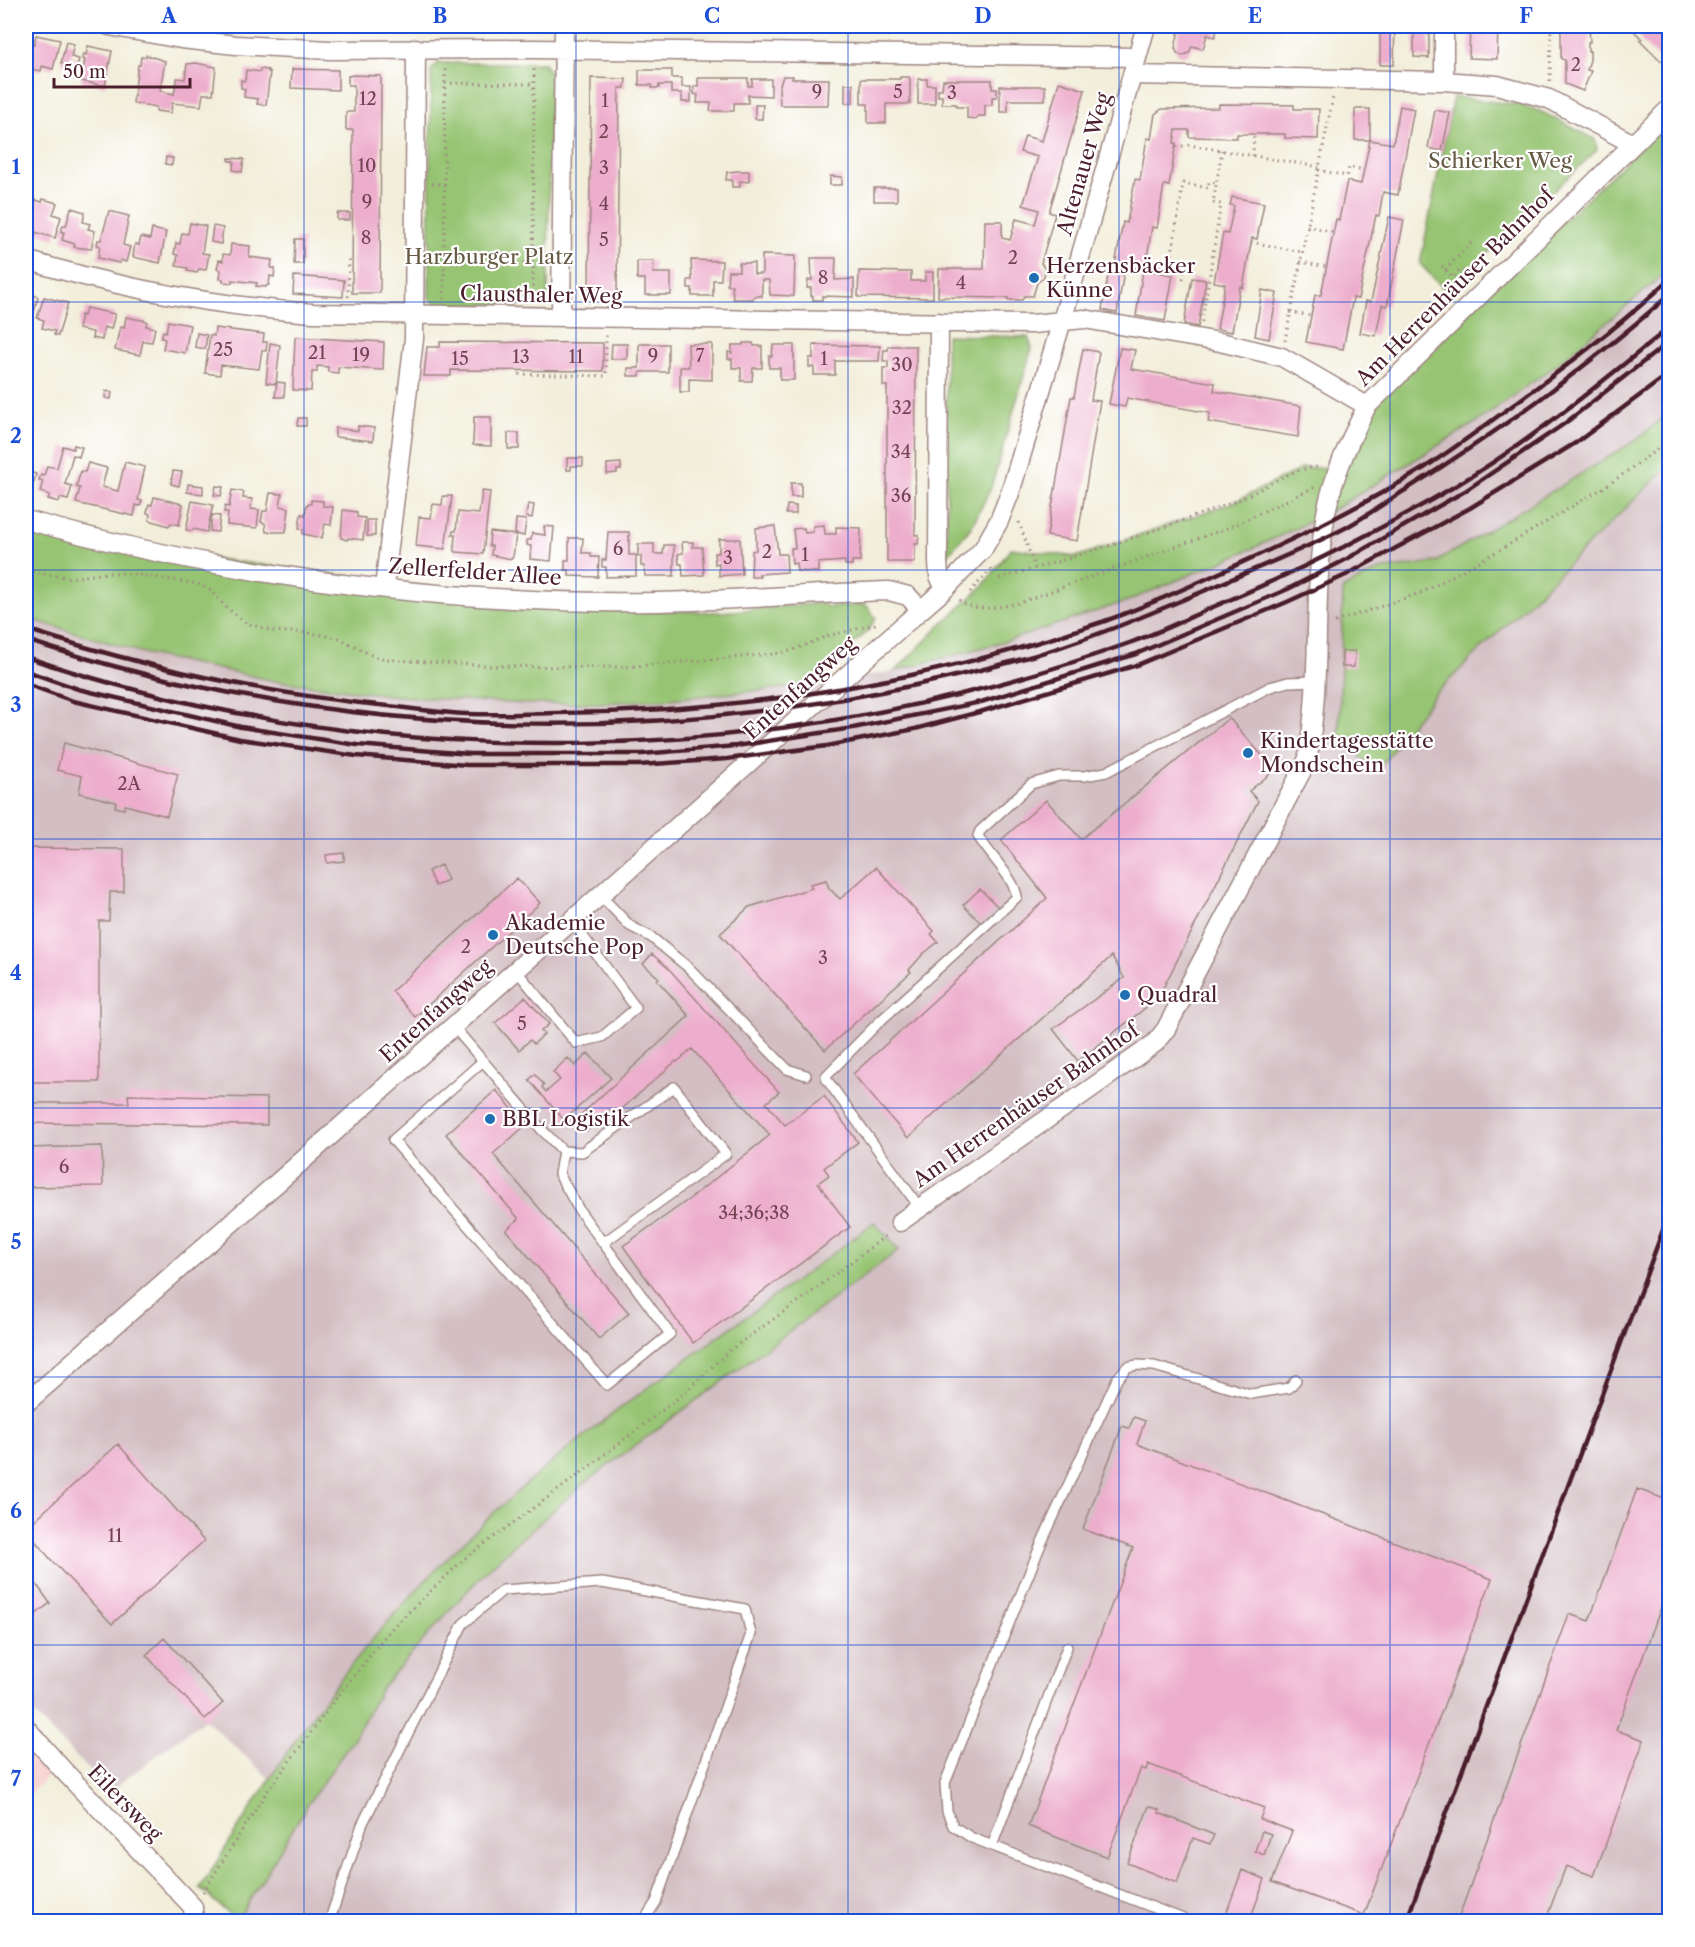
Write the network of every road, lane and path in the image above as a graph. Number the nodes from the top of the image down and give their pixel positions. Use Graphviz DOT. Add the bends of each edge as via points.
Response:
graph roads {
  1 [pos="109,26"];
  2 [pos="564,26"];
  3 [pos="1146,26"];
  4 [pos="1444,26"];
  5 [pos="1551,26"];
  6 [pos="416,48"];
  7 [pos="446,48"];
  8 [pos="534,49"];
  9 [pos="563,50"];
  10 [pos="1137,57"];
  11 [pos="1132,75"];
  12 [pos="1336,80"];
  13 [pos="1444,81"];
  14 [pos="445,83"];
  15 [pos="534,84"];
  16 [pos="1550,99"];
  17 [pos="1670,108"];
  18 [pos="1254,134"];
  19 [pos="1633,144"];
  20 [pos="1176,147"];
  21 [pos="1222,150"];
  22 [pos="1253,156"];
  23 [pos="1318,169"];
  24 [pos="1364,170"];
  25 [pos="1216,183"];
  26 [pos="1307,226"];
  27 [pos="1334,232"];
  28 [pos="1474,240"];
  29 [pos="1251,242"];
  30 [pos="1302,252"];
  31 [pos="26,260"];
  32 [pos="349,260"];
  33 [pos="1300,262"];
  34 [pos="445,263"];
  35 [pos="533,263"];
  36 [pos="1326,267"];
  37 [pos="1183,279"];
  38 [pos="1483,291"];
  39 [pos="1290,312"];
  40 [pos="347,315"];
  41 [pos="415,316"];
  42 [pos="444,316"];
  43 [pos="1311,316"];
  44 [pos="532,317"];
  45 [pos="561,317"];
  46 [pos="607,318"];
  47 [pos="1062,321"];
  48 [pos="939,322"];
  49 [pos="1199,338"];
  50 [pos="1282,357"];
  51 [pos="519,374"];
  52 [pos="1366,406"];
  53 [pos="1670,440"];
  54 [pos="1339,467"];
  55 [pos="1332,488"];
  56 [pos="1018,519"];
  57 [pos="26,520"];
  58 [pos="999,521"];
  59 [pos="1035,568"];
  60 [pos="26,571"];
  61 [pos="999,578"];
  62 [pos="384,588"];
  63 [pos="945,589"];
  64 [pos="960,601"];
  65 [pos="921,610"];
  66 [pos="1318,622"];
  67 [pos="899,629"];
  68 [pos="1316,681"];
  69 [pos="600,895"];
  70 [pos="571,921"];
  71 [pos="516,970"];
  72 [pos="453,1026"];
  73 [pos="483,1061"];
  74 [pos="806,1075"];
  75 [pos="563,1151"];
  76 [pos="920,1208"];
  77 [pos="900,1222"];
  78 [pos="603,1243"];
  79 [pos="1296,1380"];
  80 [pos="26,1403"];
  81 [pos="1066,1647"];
  82 [pos="26,1728"];
  83 [pos="992,1846"];
  84 [pos="194,1914"];
  85 [pos="328,1922"];
  86 [pos="643,1922"];
  87 [pos="1191,1922"];
  1 -- 6 [label="street" via="236,45 330,50"];
  2 -- 9 [label="street"];
  3 -- 10 [label="street, Altenauer Weg"];
  4 -- 13 [label="street"];
  5 -- 16 [label="path"];
  6 -- 7 [label="street"];
  6 -- 41 [label="street"];
  7 -- 8 [label="street"];
  7 -- 14 [label="path"];
  8 -- 9 [label="street"];
  8 -- 15 [label="path"];
  9 -- 10 [label="street"];
  9 -- 45 [label="street"];
  10 -- 11 [label="street, Altenauer Weg"];
  11 -- 12 [label="street"];
  11 -- 47 [label="street, Altenauer Weg"];
  12 -- 13 [label="street"];
  12 -- 23 [label="path"];
  13 -- 16 [label="street" via="1497,85"];
  14 -- 15 [label="path"];
  14 -- 34 [label="path"];
  15 -- 35 [label="path"];
  16 -- 19 [label="street"];
  17 -- 19 [label="street, Am Herrenhäuser Bahnhof"];
  18 -- 22 [label="path"];
  19 -- 38 [label="street, Am Herrenhäuser Bahnhof"];
  20 -- 21 [label="path"];
  21 -- 22 [label="path"];
  21 -- 25 [label="path"];
  22 -- 23 [label="path"];
  23 -- 24 [label="path" via="1347,176 1349,167"];
  23 -- 26 [label="path"];
  25 -- 37 [label="path" via="1209,182 1208,188 1184,183 1170,266 1184,269"];
  25 -- 49 [label="path" via="1213,203 1221,204"];
  26 -- 27 [label="path"];
  26 -- 30 [label="path"];
  28 -- 38 [label="path" via="1443,268 1453,278 1461,269"];
  29 -- 30 [label="path"];
  30 -- 33 [label="path"];
  31 -- 40 [label="street, Clausthaler Weg" via="201,301 252,309"];
  32 -- 40 [label="path"];
  33 -- 36 [label="path"];
  33 -- 39 [label="path"];
  34 -- 35 [label="path"];
  34 -- 42 [label="path"];
  35 -- 44 [label="path"];
  38 -- 52 [label="street, Am Herrenhäuser Bahnhof"];
  39 -- 43 [label="path"];
  39 -- 50 [label="path"];
  40 -- 41 [label="street, Clausthaler Weg"];
  41 -- 42 [label="street, Clausthaler Weg"];
  41 -- 62 [label="street"];
  42 -- 44 [label="street, Clausthaler Weg"];
  44 -- 45 [label="street, Clausthaler Weg"];
  45 -- 46 [label="street, Clausthaler Weg"];
  46 -- 48 [label="street, Clausthaler Weg"];
  46 -- 51 [label="path" via="606,376"];
  47 -- 48 [label="street, Clausthaler Weg"];
  47 -- 49 [label="street, Clausthaler Weg" via="1084,319"];
  47 -- 58 [label="street, Altenauer Weg"];
  48 -- 63 [label="street" via="938,562"];
  49 -- 50 [label="street, Clausthaler Weg"];
  50 -- 52 [label="street, Clausthaler Weg"];
  52 -- 54 [label="street, Am Herrenhäuser Bahnhof"];
  53 -- 66 [label="path" via="1608,485 1423,592 1336,622"];
  54 -- 55 [label="street, Am Herrenhäuser Bahnhof"];
  54 -- 59 [label="path" via="1303,468 1234,502"];
  55 -- 64 [label="path" via="1317,486 1230,527 1016,604 995,608"];
  55 -- 66 [label="street, Am Herrenhäuser Bahnhof" via="1322,549"];
  56 -- 59 [label="path"];
  57 -- 62 [label="street, Zellerfelder Allee" via="186,558 284,576"];
  58 -- 63 [label="street, Entenfangweg" via="983,549"];
  59 -- 61 [label="path"];
  60 -- 67 [label="path" via="70,578 134,574 198,584 246,623 273,631 339,638 375,657 393,660 624,667 774,654 876,622"];
  62 -- 65 [label="street, Zellerfelder Allee" via="489,598 601,602 731,601 890,591 908,596"];
  63 -- 65 [label="street, Entenfangweg"];
  65 -- 67 [label="street, Entenfangweg"];
  66 -- 68 [label="street, Am Herrenhäuser Bahnhof"];
  67 -- 69 [label="street, Entenfangweg"];
  68 -- 76 [label="street, Am Herrenhäuser Bahnhof" via="1306,760 1166,1029 1148,1048"];
  68 -- 76 [label="lane" via="1270,687 1106,772 1059,776 1031,784 980,831 978,836 1017,897 878,1023 826,1076"];
  69 -- 70 [label="street, Entenfangweg"];
  69 -- 74 [label="lane" via="630,926 651,937 689,968 787,1069"];
  70 -- 71 [label="street, Entenfangweg"];
  70 -- 71 [label="lane" via="636,1008 602,1037 576,1043"];
  71 -- 72 [label="street, Entenfangweg"];
  72 -- 73 [label="lane"];
  72 -- 80 [label="street, Entenfangweg"];
  73 -- 75 [label="lane"];
  73 -- 78 [label="lane" via="393,1140 607,1385 670,1334"];
  75 -- 78 [label="lane" via="559,1174"];
  75 -- 78 [label="lane" via="582,1152 674,1087 726,1154"];
  76 -- 77 [label="street, Am Herrenhäuser Bahnhof"];
  77 -- 84 [label="path" via="887,1236 730,1350 682,1395 464,1559 398,1622 266,1793"];
  79 -- 83 [label="lane" via="1289,1388 1251,1394 1154,1366 1127,1367 1117,1379 1041,1544 945,1783 947,1811 953,1826"];
  81 -- 83 [label="lane"];
  82 -- 84 [label="street, Eilersweg"];
  83 -- 87 [label="lane"];
  85 -- 86 [label="lane" via="362,1825 463,1624 503,1590 602,1583 745,1609 751,1634 656,1902"];
}
